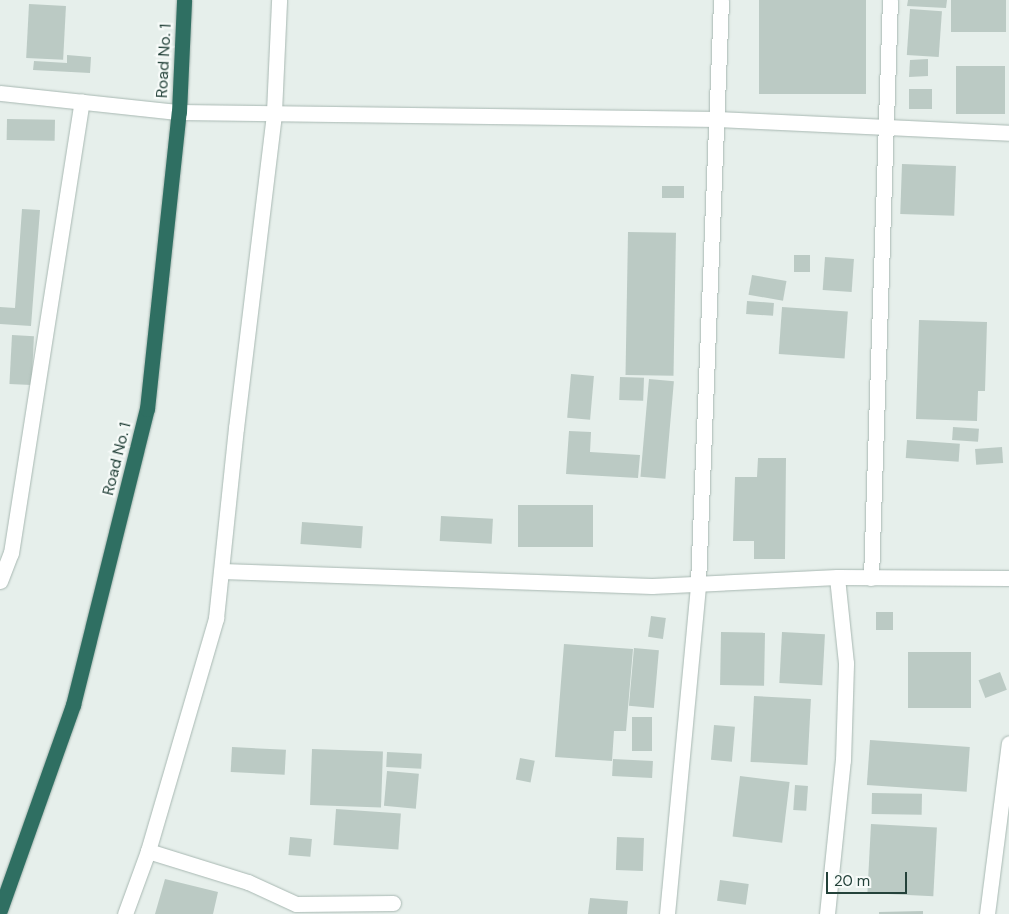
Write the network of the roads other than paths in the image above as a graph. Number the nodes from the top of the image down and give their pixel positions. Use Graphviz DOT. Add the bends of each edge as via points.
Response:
graph roads {
  1 [pos="184,0"];
  2 [pos="279,0"];
  3 [pos="721,0"];
  4 [pos="890,0"];
  5 [pos="0,93"];
  6 [pos="82,102"];
  7 [pos="179,112"];
  8 [pos="274,112"];
  9 [pos="717,120"];
  10 [pos="886,128"];
  11 [pos="1009,134"];
  12 [pos="6,553"];
  13 [pos="222,571"];
  14 [pos="837,577"];
  15 [pos="871,578"];
  16 [pos="1009,578"];
  17 [pos="0,582"];
  18 [pos="698,584"];
  19 [pos="1009,743"];
  20 [pos="148,851"];
  21 [pos="2,903"];
  22 [pos="393,903"];
  23 [pos="125,914"];
  24 [pos="667,914"];
  25 [pos="827,914"];
  26 [pos="987,914"];
  1 -- 7 [label="highway, Road No. 1"];
  2 -- 8 [label="street"];
  3 -- 9 [label="street"];
  4 -- 10 [label="street"];
  5 -- 6 [label="street"];
  6 -- 7 [label="street"];
  6 -- 12 [label="street"];
  7 -- 8 [label="street"];
  7 -- 21 [label="highway, Road No. 1" via="147,409 73,704"];
  8 -- 9 [label="street"];
  8 -- 13 [label="street"];
  9 -- 10 [label="street"];
  9 -- 18 [label="street"];
  10 -- 11 [label="street"];
  10 -- 15 [label="street"];
  12 -- 17 [label="street"];
  13 -- 18 [label="street" via="652,586"];
  13 -- 20 [label="street" via="216,618"];
  14 -- 15 [label="street"];
  14 -- 18 [label="street"];
  14 -- 25 [label="street" via="846,663 843,760"];
  15 -- 16 [label="street"];
  18 -- 24 [label="street"];
  19 -- 26 [label="street"];
  20 -- 22 [label="street" via="248,882 296,904"];
  20 -- 23 [label="street"];
}
